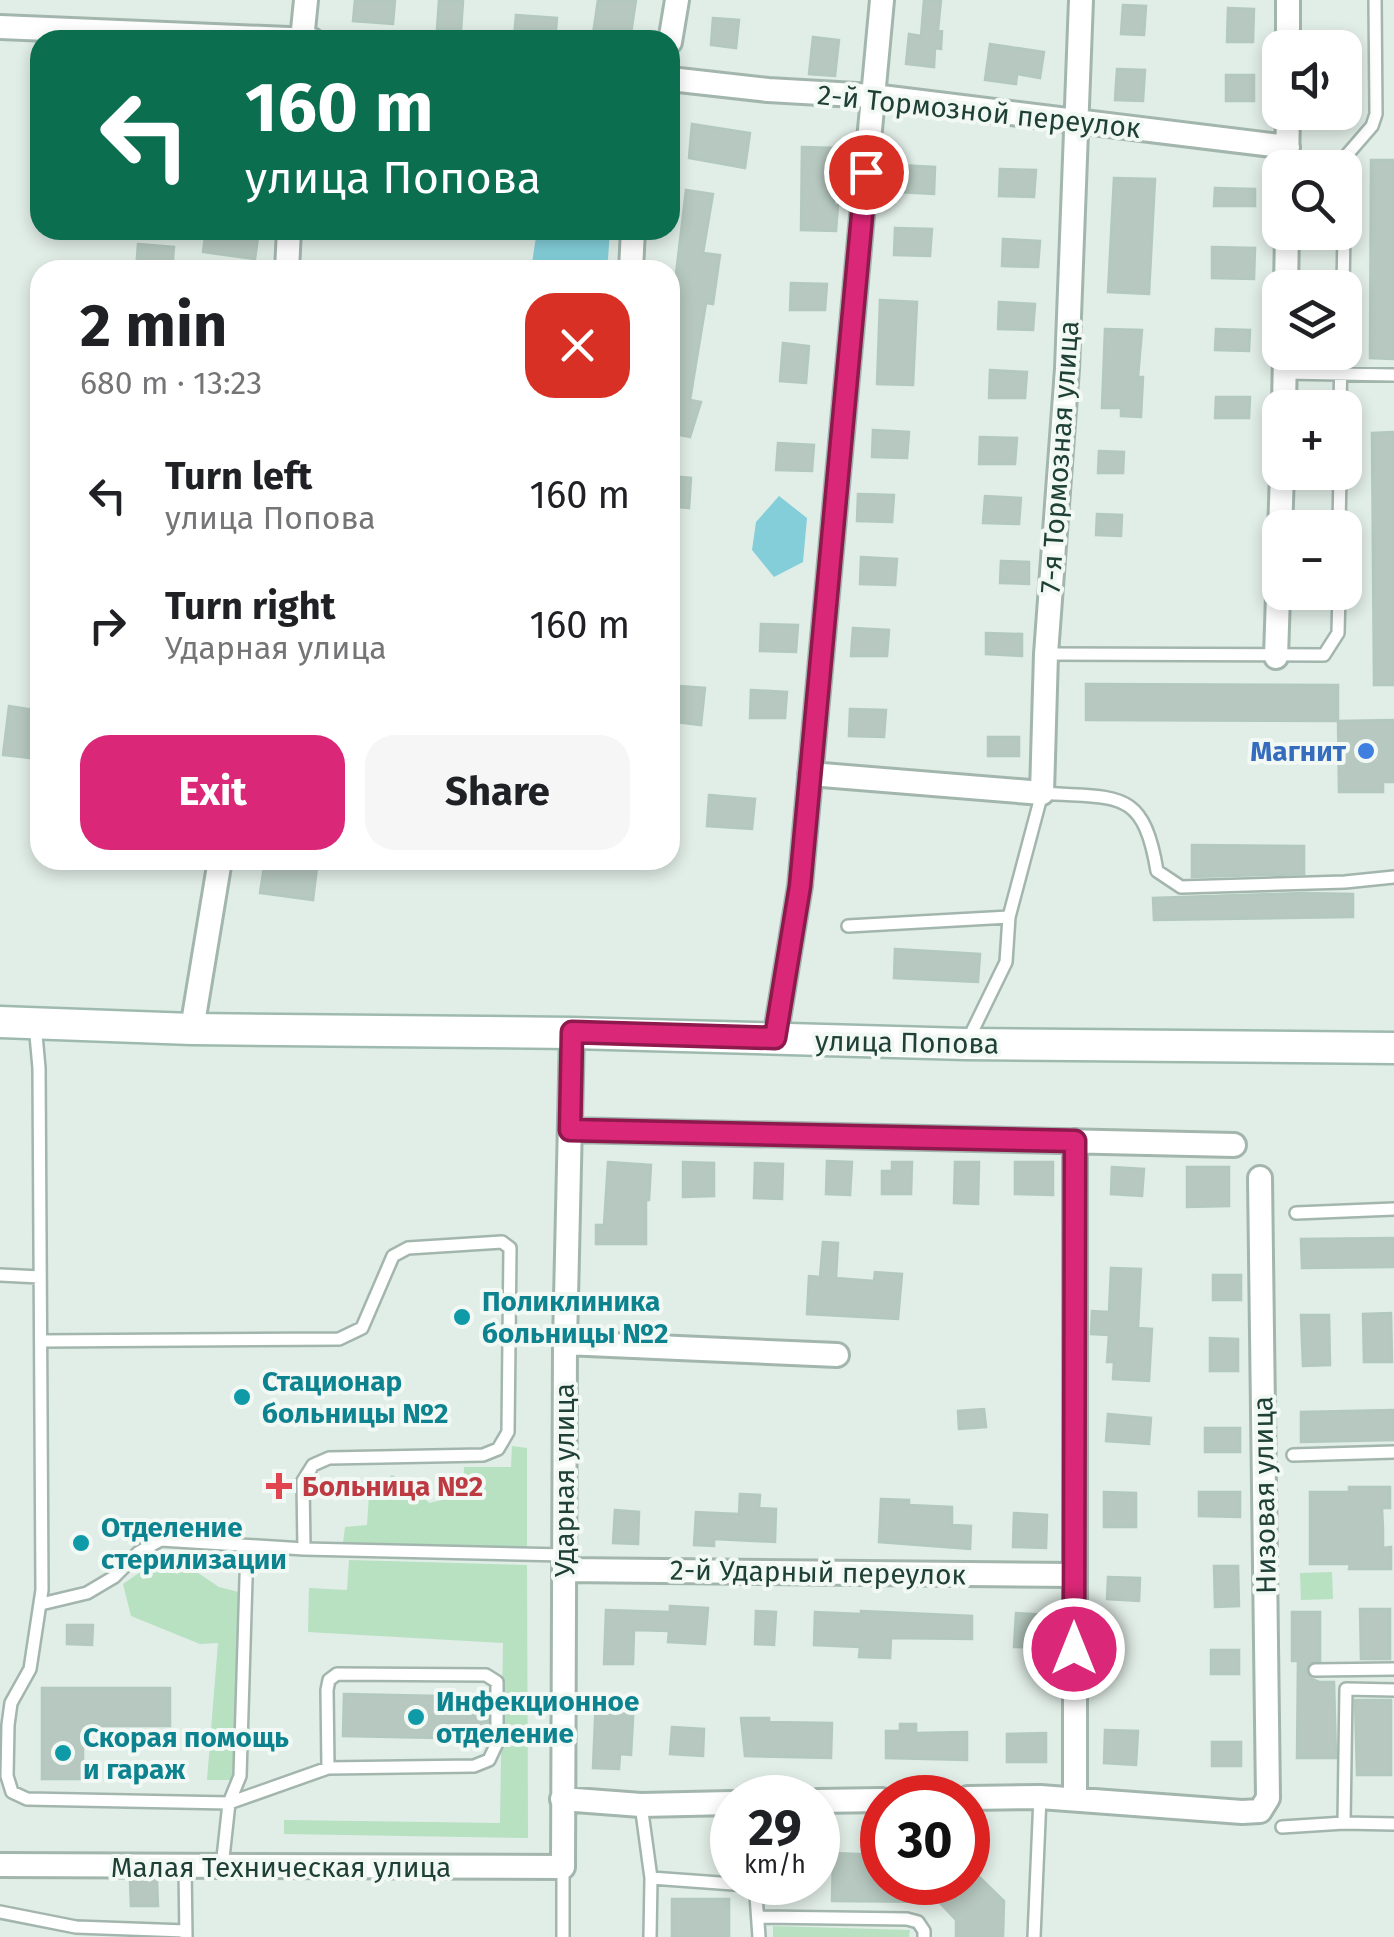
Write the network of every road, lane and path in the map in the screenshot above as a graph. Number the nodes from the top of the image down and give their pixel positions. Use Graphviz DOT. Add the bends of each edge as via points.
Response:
graph roads {
  1 [pos="306,0"];
  2 [pos="677,0"];
  3 [pos="882,0"];
  4 [pos="1081,0"];
  5 [pos="1288,0"];
  6 [pos="1374,0"];
  7 [pos="0,27"];
  8 [pos="70,30"];
  9 [pos="303,30"];
  10 [pos="672,30"];
  11 [pos="1288,30"];
  12 [pos="680,80"];
  13 [pos="873,96"];
  14 [pos="1075,120"];
  15 [pos="1351,150"];
  16 [pos="1262,152"];
  17 [pos="1320,370"];
  18 [pos="1340,370"];
  19 [pos="1340,374"];
  20 [pos="1394,375"];
  21 [pos="1340,390"];
  22 [pos="1281,490"];
  23 [pos="1339,610"];
  24 [pos="1046,654"];
  25 [pos="1276,656"];
  26 [pos="810,774"];
  27 [pos="1042,793"];
  28 [pos="218,870"];
  29 [pos="1394,876"];
  30 [pos="1009,917"];
  31 [pos="848,926"];
  32 [pos="0,1022"];
  33 [pos="34,1024"];
  34 [pos="192,1029"];
  35 [pos="572,1032"];
  36 [pos="775,1038"];
  37 [pos="966,1044"];
  38 [pos="1394,1048"];
  39 [pos="570,1130"];
  40 [pos="1075,1141"];
  41 [pos="1234,1145"];
  42 [pos="1260,1178"];
  43 [pos="1394,1209"];
  44 [pos="1296,1213"];
  45 [pos="0,1275"];
  46 [pos="40,1277"];
  47 [pos="41,1341"];
  48 [pos="565,1342"];
  49 [pos="837,1355"];
  50 [pos="1394,1452"];
  51 [pos="1293,1455"];
  52 [pos="247,1546"];
  53 [pos="304,1549"];
  54 [pos="564,1562"];
  55 [pos="1073,1575"];
  56 [pos="41,1604"];
  57 [pos="1394,1668"];
  58 [pos="1315,1670"];
  59 [pos="1394,1690"];
  60 [pos="328,1768"];
  61 [pos="1040,1797"];
  62 [pos="990,1798"];
  63 [pos="1075,1799"];
  64 [pos="562,1800"];
  65 [pos="229,1803"];
  66 [pos="710,1803"];
  67 [pos="641,1805"];
  68 [pos="1344,1823"];
  69 [pos="1394,1824"];
  70 [pos="1282,1827"];
  71 [pos="0,1865"];
  72 [pos="186,1867"];
  73 [pos="222,1867"];
  74 [pos="563,1867"];
  75 [pos="650,1878"];
  76 [pos="0,1912"];
  77 [pos="759,1916"];
  78 [pos="186,1934"];
  79 [pos="563,1937"];
  80 [pos="650,1937"];
  81 [pos="759,1937"];
  82 [pos="924,1937"];
  83 [pos="1034,1937"];
  1 -- 9 [label="street"];
  2 -- 10 [label="street"];
  3 -- 13 [label="street"];
  4 -- 14 [label="street, 7-я Тормозная улица"];
  5 -- 11 [label="street"];
  6 -- 15 [label="lane" via="1376,114"];
  7 -- 8 [label="street"];
  12 -- 13 [label="street, 2-й Тормозной переулок"];
  13 -- 14 [label="street, 2-й Тормозной переулок"];
  13 -- 26 [label="street"];
  14 -- 16 [label="street, 2-й Тормозной переулок"];
  14 -- 24 [label="street, 7-я Тормозная улица" via="1067,368"];
  17 -- 19 [label="lane"];
  18 -- 19 [label="lane"];
  19 -- 20 [label="lane"];
  19 -- 21 [label="lane"];
  22 -- 25 [label="street"];
  23 -- 25 [label="lane" via="1338,633 1324,655"];
  24 -- 25 [label="lane"];
  24 -- 27 [label="street, 7-я Тормозная улица"];
  26 -- 27 [label="street"];
  26 -- 36 [label="street"];
  27 -- 29 [label="lane" via="1121,799 1140,813 1157,871 1181,887"];
  27 -- 30 [label="lane"];
  28 -- 34 [label="street"];
  30 -- 31 [label="lane"];
  30 -- 37 [label="lane" via="1006,962"];
  32 -- 33 [label="street, улица Попова"];
  33 -- 34 [label="street, улица Попова"];
  33 -- 46 [label="lane"];
  34 -- 35 [label="street, улица Попова"];
  35 -- 36 [label="street, улица Попова"];
  35 -- 39 [label="street, Ударная улица"];
  36 -- 37 [label="street, улица Попова"];
  37 -- 38 [label="street, улица Попова"];
  39 -- 40 [label="street"];
  39 -- 48 [label="street, Ударная улица"];
  40 -- 41 [label="street"];
  40 -- 55 [label="street"];
  42 -- 63 [label="street, Низовая улица" via="1268,1798 1260,1811 1242,1812"];
  43 -- 44 [label="lane"];
  45 -- 46 [label="lane"];
  46 -- 47 [label="lane"];
  47 -- 53 [label="lane" via="339,1339 362,1328 393,1256 408,1248 502,1242 510,1248 508,1432 498,1449 313,1464 304,1481"];
  47 -- 56 [label="lane"];
  48 -- 49 [label="street"];
  48 -- 54 [label="street, Ударная улица"];
  50 -- 51 [label="lane"];
  52 -- 53 [label="lane"];
  52 -- 56 [label="lane" via="162,1540 87,1593"];
  52 -- 65 [label="lane" via="240,1776"];
  53 -- 54 [label="lane"];
  54 -- 55 [label="street, 2-й Ударный переулок"];
  54 -- 64 [label="street, Ударная улица"];
  55 -- 63 [label="street"];
  56 -- 65 [label="lane" via="30,1669 11,1703 6,1776 12,1792 27,1799"];
  57 -- 58 [label="lane"];
  59 -- 68 [label="lane" via="1346,1690"];
  60 -- 60 [label="lane" via="326,1690 337,1674 486,1675 497,1682 497,1742 489,1760 474,1766"];
  60 -- 65 [label="lane"];
  61 -- 62 [label="street"];
  61 -- 63 [label="street"];
  61 -- 83 [label="lane"];
  64 -- 67 [label="street"];
  64 -- 74 [label="street, Ударная улица"];
  65 -- 73 [label="lane"];
  66 -- 67 [label="street"];
  67 -- 75 [label="lane"];
  68 -- 69 [label="lane"];
  68 -- 70 [label="lane"];
  71 -- 72 [label="street, Малая Техническая улица"];
  72 -- 73 [label="street, Малая Техническая улица"];
  72 -- 78 [label="lane"];
  73 -- 74 [label="street, Малая Техническая улица"];
  74 -- 79 [label="lane"];
  75 -- 77 [label="lane" via="747,1885 756,1894"];
  75 -- 80 [label="lane"];
  76 -- 78 [label="lane" via="56,1924"];
  77 -- 81 [label="lane"];
  77 -- 82 [label="lane" via="907,1919 918,1922"];
}
